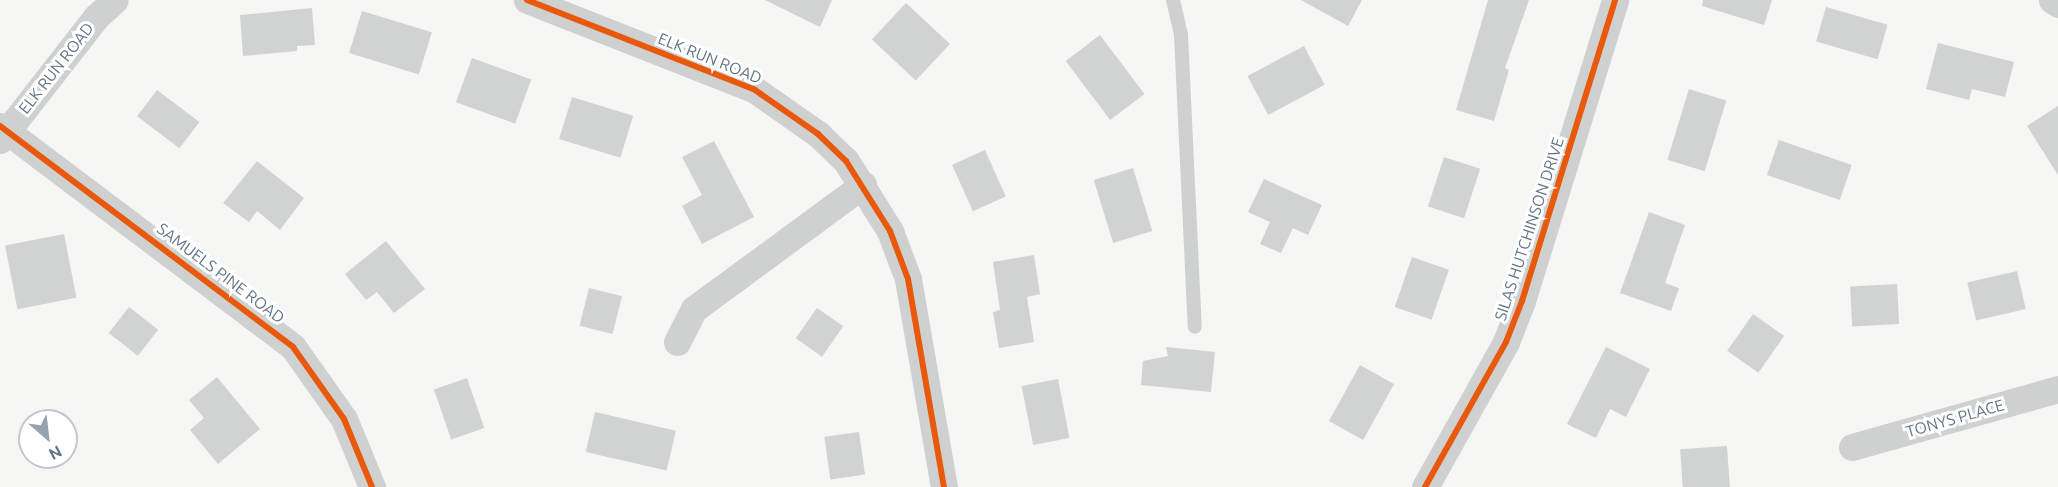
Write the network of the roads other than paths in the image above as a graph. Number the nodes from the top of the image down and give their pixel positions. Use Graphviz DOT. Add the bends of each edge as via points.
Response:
graph roads {
  1 [pos="115,0"];
  2 [pos="527,0"];
  3 [pos="1173,0"];
  4 [pos="1615,0"];
  5 [pos="2052,0"];
  6 [pos="2058,4"];
  7 [pos="2,132"];
  8 [pos="863,185"];
  9 [pos="1195,327"];
  10 [pos="677,342"];
  11 [pos="2058,388"];
  12 [pos="1852,447"];
  13 [pos="372,487"];
  14 [pos="944,487"];
  15 [pos="1425,487"];
  1 -- 7 [label="street, ELK RUN ROAD"];
  2 -- 8 [label="street, ELK RUN ROAD" via="755,90 818,134"];
  3 -- 9 [label="lane" via="1181,35"];
  4 -- 15 [label="street, SILAS HUTCHINSON DRIVE" via="1522,301 1506,342"];
  5 -- 6 [label="street"];
  7 -- 13 [label="street, SAMUELS PINE ROAD" via="272,327 313,370 344,419"];
  8 -- 10 [label="street" via="694,309"];
  8 -- 14 [label="street, ELK RUN ROAD" via="890,231 908,279"];
  11 -- 12 [label="street, TONYS PLACE"];
}
